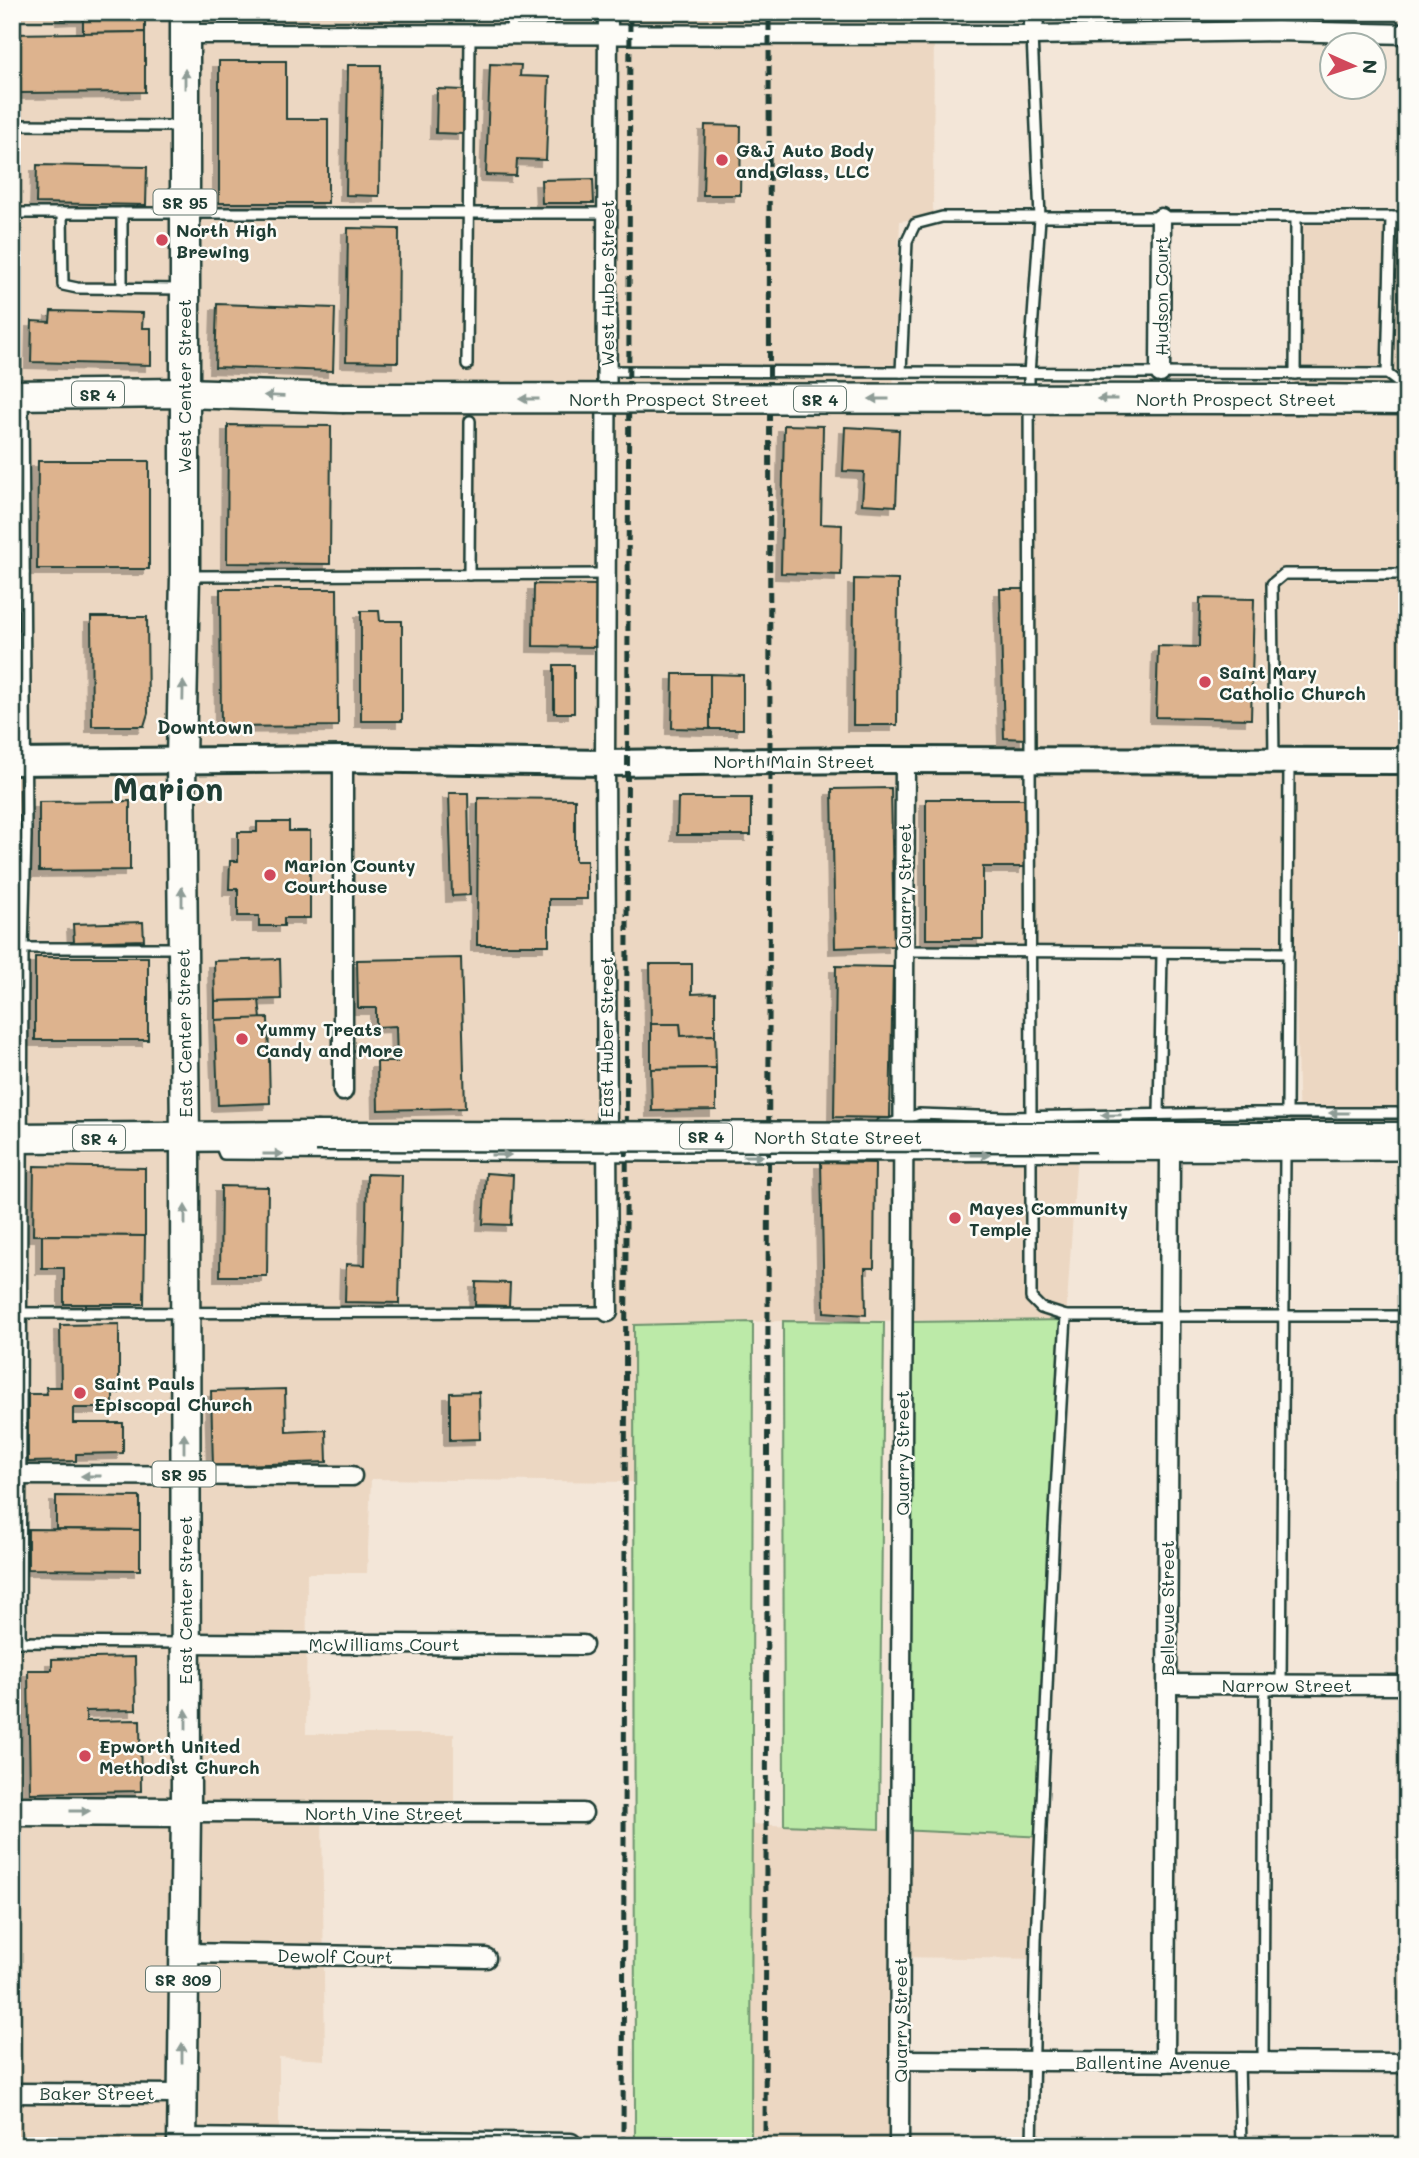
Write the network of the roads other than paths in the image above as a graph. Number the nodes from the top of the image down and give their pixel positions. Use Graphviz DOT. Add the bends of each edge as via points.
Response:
graph roads {
  1 [pos="512,12"];
  2 [pos="608,12"];
  3 [pos="1035,12"];
  4 [pos="1278,12"];
  5 [pos="185,23"];
  6 [pos="1277,31"];
  7 [pos="1407,34"];
  8 [pos="470,35"];
  9 [pos="511,35"];
  10 [pos="609,35"];
  11 [pos="1032,36"];
  12 [pos="12,125"];
  13 [pos="185,126"];
  14 [pos="12,213"];
  15 [pos="62,213"];
  16 [pos="122,213"];
  17 [pos="185,213"];
  18 [pos="468,213"];
  19 [pos="607,213"];
  20 [pos="1391,217"];
  21 [pos="1407,217"];
  22 [pos="1040,218"];
  23 [pos="1161,218"];
  24 [pos="1296,218"];
  25 [pos="122,289"];
  26 [pos="184,289"];
  27 [pos="467,365"];
  28 [pos="607,371"];
  29 [pos="901,372"];
  30 [pos="1160,373"];
  31 [pos="1029,374"];
  32 [pos="1387,374"];
  33 [pos="1296,387"];
  34 [pos="1407,389"];
  35 [pos="183,393"];
  36 [pos="18,395"];
  37 [pos="1407,400"];
  38 [pos="470,421"];
  39 [pos="12,573"];
  40 [pos="24,573"];
  41 [pos="606,574"];
  42 [pos="1407,574"];
  43 [pos="469,575"];
  44 [pos="185,576"];
  45 [pos="181,759"];
  46 [pos="343,759"];
  47 [pos="905,760"];
  48 [pos="1030,761"];
  49 [pos="1281,761"];
  50 [pos="1407,761"];
  51 [pos="19,762"];
  52 [pos="605,763"];
  53 [pos="12,948"];
  54 [pos="23,948"];
  55 [pos="182,948"];
  56 [pos="904,951"];
  57 [pos="1030,953"];
  58 [pos="1162,953"];
  59 [pos="1288,953"];
  60 [pos="343,1091"];
  61 [pos="1287,1113"];
  62 [pos="1407,1113"];
  63 [pos="1159,1114"];
  64 [pos="1031,1116"];
  65 [pos="903,1119"];
  66 [pos="877,1124"];
  67 [pos="566,1126"];
  68 [pos="607,1126"];
  69 [pos="674,1126"];
  70 [pos="219,1131"];
  71 [pos="186,1137"];
  72 [pos="1407,1137"];
  73 [pos="18,1138"];
  74 [pos="1031,1155"];
  75 [pos="1170,1155"];
  76 [pos="1285,1155"];
  77 [pos="1407,1155"];
  78 [pos="607,1156"];
  79 [pos="903,1156"];
  80 [pos="184,1312"];
  81 [pos="608,1312"];
  82 [pos="17,1313"];
  83 [pos="1169,1315"];
  84 [pos="1066,1316"];
  85 [pos="1283,1316"];
  86 [pos="1407,1317"];
  87 [pos="16,1475"];
  88 [pos="184,1476"];
  89 [pos="352,1476"];
  90 [pos="16,1642"];
  91 [pos="185,1643"];
  92 [pos="583,1645"];
  93 [pos="1167,1684"];
  94 [pos="1273,1685"];
  95 [pos="1407,1685"];
  96 [pos="12,1811"];
  97 [pos="186,1812"];
  98 [pos="583,1813"];
  99 [pos="183,1953"];
  100 [pos="486,1958"];
  101 [pos="900,2060"];
  102 [pos="1035,2061"];
  103 [pos="1165,2062"];
  104 [pos="1238,2062"];
  105 [pos="1263,2062"];
  106 [pos="1407,2063"];
  107 [pos="12,2093"];
  108 [pos="182,2094"];
  109 [pos="182,2142"];
  110 [pos="571,2143"];
  111 [pos="899,2146"];
  112 [pos="1032,2146"];
  113 [pos="1241,2146"];
  1 -- 9 [label="lane"];
  2 -- 10 [label="street, West Huber Street"];
  3 -- 11 [label="street"];
  4 -- 6 [label="street"];
  5 -- 8 [label="street"];
  13 -- 5 [label="main road, West Center Street / SR 95, one-way"];
  6 -- 7 [label="street"];
  6 -- 11 [label="street"];
  8 -- 9 [label="street"];
  8 -- 18 [label="lane"];
  9 -- 10 [label="street"];
  10 -- 11 [label="street"];
  10 -- 19 [label="street, West Huber Street"];
  11 -- 22 [label="lane"];
  12 -- 13 [label="lane"];
  13 -- 17 [label="main road, West Center Street / SR 95"];
  14 -- 15 [label="lane"];
  15 -- 16 [label="lane"];
  15 -- 25 [label="lane" via="63,285"];
  16 -- 17 [label="lane"];
  16 -- 25 [label="lane"];
  17 -- 18 [label="lane"];
  17 -- 26 [label="main road, West Center Street / SR 95"];
  18 -- 19 [label="lane"];
  18 -- 27 [label="lane"];
  19 -- 28 [label="street, West Huber Street"];
  20 -- 21 [label="lane"];
  20 -- 24 [label="lane"];
  20 -- 32 [label="lane"];
  22 -- 23 [label="lane"];
  22 -- 29 [label="lane" via="942,217 915,224 907,241"];
  22 -- 31 [label="lane"];
  23 -- 24 [label="lane"];
  23 -- 30 [label="street, Hudson Court"];
  24 -- 33 [label="lane"];
  25 -- 26 [label="lane"];
  26 -- 35 [label="main road, West Center Street / SR 95"];
  28 -- 29 [label="lane"];
  28 -- 41 [label="street, West Huber Street"];
  29 -- 31 [label="lane"];
  30 -- 31 [label="lane"];
  30 -- 33 [label="lane"];
  31 -- 48 [label="lane"];
  32 -- 33 [label="lane"];
  32 -- 34 [label="lane"];
  33 -- 35 [label="main road, North Prospect Street / SR 4, one-way, bridge" via="342,398"];
  33 -- 37 [label="main road, North Prospect Street / SR 4"];
  35 -- 36 [label="main road, SR 4"];
  35 -- 44 [label="main road, West Center Street / SR 95"];
  36 -- 40 [label="lane"];
  38 -- 43 [label="lane"];
  39 -- 40 [label="lane"];
  40 -- 51 [label="lane"];
  41 -- 43 [label="lane"];
  41 -- 52 [label="street, West Huber Street"];
  42 -- 49 [label="lane" via="1284,574 1272,584"];
  43 -- 44 [label="lane"];
  45 -- 44 [label="main road, West Center Street / SR 95, one-way"];
  45 -- 46 [label="street, North Main Street"];
  45 -- 51 [label="street, North Main Street"];
  55 -- 45 [label="main road, East Center Street / SR 95, one-way"];
  46 -- 52 [label="street, North Main Street"];
  46 -- 60 [label="street"];
  47 -- 48 [label="street, North Main Street"];
  47 -- 52 [label="street, North Main Street"];
  47 -- 56 [label="street, Quarry Street"];
  48 -- 49 [label="street, North Main Street"];
  48 -- 57 [label="lane"];
  49 -- 50 [label="street, North Main Street"];
  49 -- 59 [label="lane"];
  51 -- 54 [label="lane" via="26,836"];
  52 -- 68 [label="street, East Huber Street"];
  53 -- 54 [label="lane"];
  54 -- 55 [label="lane"];
  54 -- 73 [label="lane"];
  55 -- 71 [label="main road, East Center Street / SR 95"];
  56 -- 57 [label="lane"];
  56 -- 65 [label="street, Quarry Street"];
  57 -- 58 [label="lane"];
  57 -- 64 [label="lane"];
  58 -- 59 [label="lane"];
  58 -- 63 [label="lane"];
  59 -- 61 [label="lane"];
  62 -- 61 [label="lane, one-way"];
  61 -- 63 [label="lane"];
  63 -- 64 [label="lane, one-way"];
  64 -- 65 [label="lane" via="919,1114"];
  64 -- 74 [label="lane"];
  65 -- 66 [label="lane"];
  65 -- 79 [label="street, Quarry Street"];
  67 -- 68 [label="lane"];
  68 -- 69 [label="lane"];
  68 -- 78 [label="street, East Huber Street"];
  70 -- 71 [label="main road, North State Street / SR 4"];
  70 -- 72 [label="main road, North State Street / SR 4, bridge" via="316,1136"];
  70 -- 78 [label="lane, one-way" via="224,1154"];
  71 -- 73 [label="main road, SR 4"];
  80 -- 71 [label="main road, East Center Street / SR 95, one-way"];
  73 -- 82 [label="lane"];
  74 -- 75 [label="lane"];
  79 -- 74 [label="lane, one-way"];
  74 -- 84 [label="lane" via="1031,1298 1041,1308"];
  75 -- 76 [label="lane"];
  75 -- 83 [label="street, Bellevue Street"];
  76 -- 77 [label="lane"];
  76 -- 85 [label="lane"];
  78 -- 79 [label="lane, one-way"];
  78 -- 81 [label="street, East Huber Street"];
  79 -- 101 [label="street, Quarry Street"];
  80 -- 81 [label="lane"];
  80 -- 82 [label="lane"];
  88 -- 80 [label="main road, East Center Street / SR 95, one-way"];
  82 -- 87 [label="lane"];
  83 -- 84 [label="lane"];
  83 -- 85 [label="lane"];
  83 -- 93 [label="street, Bellevue Street"];
  84 -- 102 [label="lane" via="1036,1941"];
  85 -- 86 [label="lane"];
  85 -- 94 [label="lane"];
  88 -- 87 [label="street, one-way"];
  87 -- 90 [label="lane"];
  88 -- 89 [label="street"];
  88 -- 91 [label="main road, East Center Street / SR 95"];
  90 -- 91 [label="lane"];
  91 -- 92 [label="street, McWilliams Court"];
  97 -- 91 [label="main road, East Center Street / SR 95, one-way"];
  93 -- 94 [label="street, Narrow Street"];
  93 -- 103 [label="street, Bellevue Street"];
  94 -- 95 [label="street, Narrow Street"];
  94 -- 105 [label="lane"];
  96 -- 97 [label="main road, one-way"];
  97 -- 98 [label="street, North Vine Street"];
  97 -- 99 [label="main road, East Center Street / SR 309"];
  99 -- 100 [label="street, Dewolf Court"];
  108 -- 99 [label="main road, East Center Street / SR 309, one-way"];
  101 -- 102 [label="street, Ballentine Avenue"];
  101 -- 111 [label="street, Quarry Street"];
  102 -- 103 [label="street, Ballentine Avenue"];
  102 -- 112 [label="lane"];
  103 -- 104 [label="street, Ballentine Avenue"];
  104 -- 105 [label="street, Ballentine Avenue"];
  104 -- 113 [label="lane"];
  105 -- 106 [label="street, Ballentine Avenue"];
  107 -- 108 [label="street, Baker Street"];
  108 -- 109 [label="main road, East Center Street / SR 309"];
  109 -- 110 [label="street"];
}
